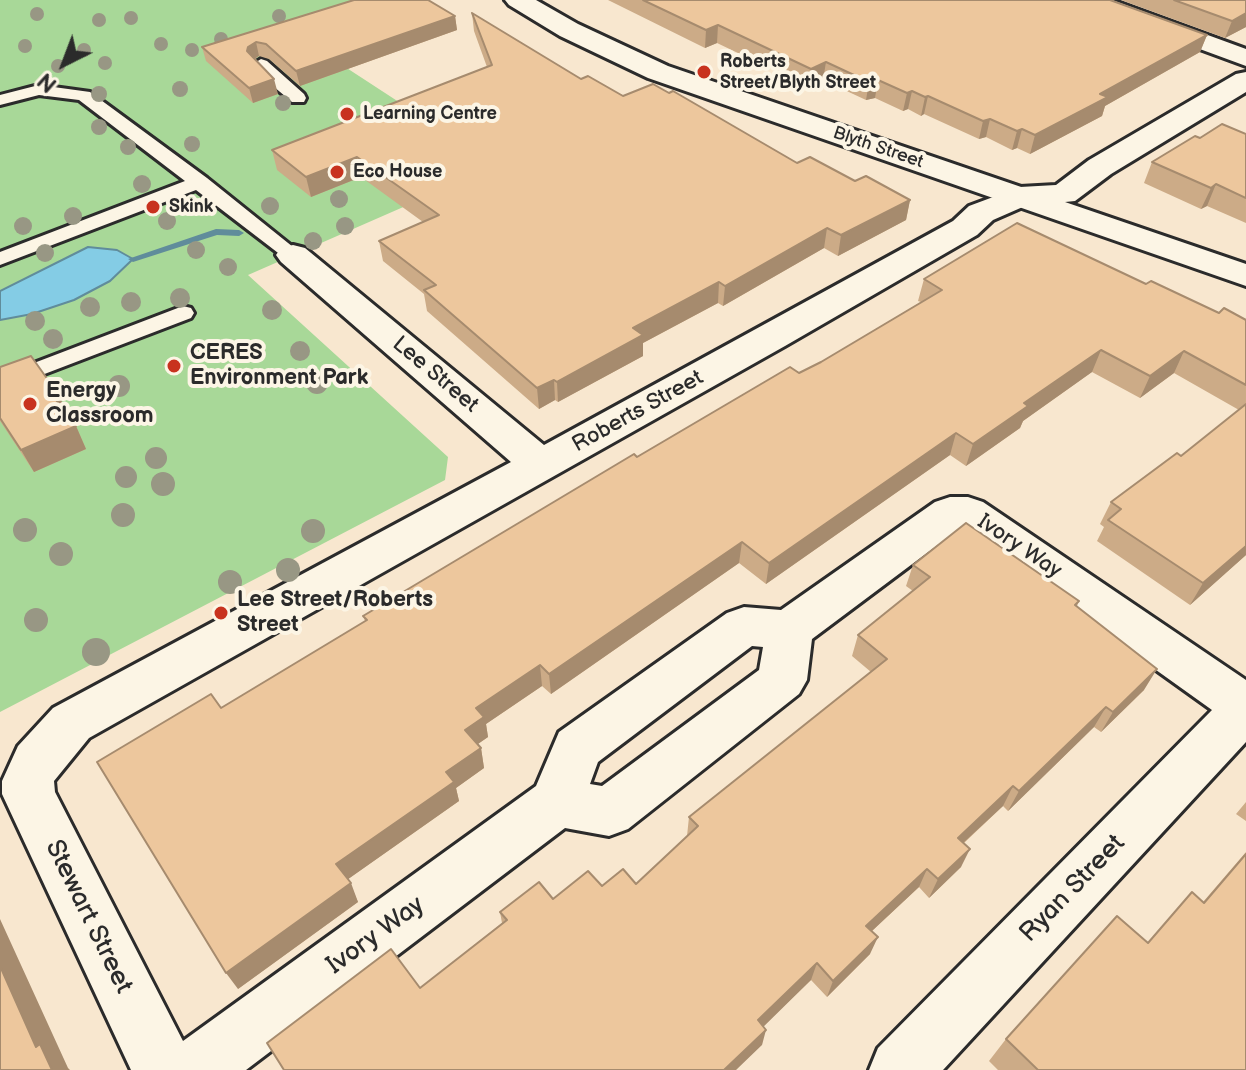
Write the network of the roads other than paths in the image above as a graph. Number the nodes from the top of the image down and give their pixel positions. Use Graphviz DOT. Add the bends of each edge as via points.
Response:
graph roads {
  1 [pos="518,0"];
  2 [pos="1089,0"];
  3 [pos="1246,58"];
  4 [pos="261,64"];
  5 [pos="1246,80"];
  6 [pos="298,98"];
  7 [pos="0,100"];
  8 [pos="200,182"];
  9 [pos="1020,197"];
  10 [pos="293,255"];
  11 [pos="0,259"];
  12 [pos="1246,276"];
  13 [pos="183,313"];
  14 [pos="0,384"];
  15 [pos="541,465"];
  16 [pos="789,630"];
  17 [pos="1246,708"];
  18 [pos="36,762"];
  19 [pos="557,802"];
  20 [pos="164,1070"];
  21 [pos="195,1070"];
  22 [pos="900,1070"];
  1 -- 9 [label="street, Blyth Street" via="658,72"];
  2 -- 3 [label="street"];
  4 -- 6 [label="lane"];
  5 -- 9 [label="street, Roberts Street" via="1064,194"];
  7 -- 8 [label="lane" via="39,90 84,96"];
  8 -- 10 [label="lane"];
  8 -- 11 [label="lane"];
  9 -- 12 [label="street, Blyth Street"];
  9 -- 15 [label="street, Roberts Street" via="981,213 965,228"];
  10 -- 15 [label="street, Lee Street"];
  13 -- 14 [label="lane"];
  15 -- 18 [label="street, Roberts Street" via="71,723"];
  16 -- 17 [label="street, Ivory Way" via="942,518 968,513"];
  16 -- 19 [label="street" via="744,626 577,748"];
  16 -- 19 [label="street" via="782,680 609,812"];
  17 -- 22 [label="street, Ryan Street"];
  18 -- 20 [label="street, Stewart Street" via="28,781 35,812"];
  19 -- 21 [label="street, Ivory Way"];
}
